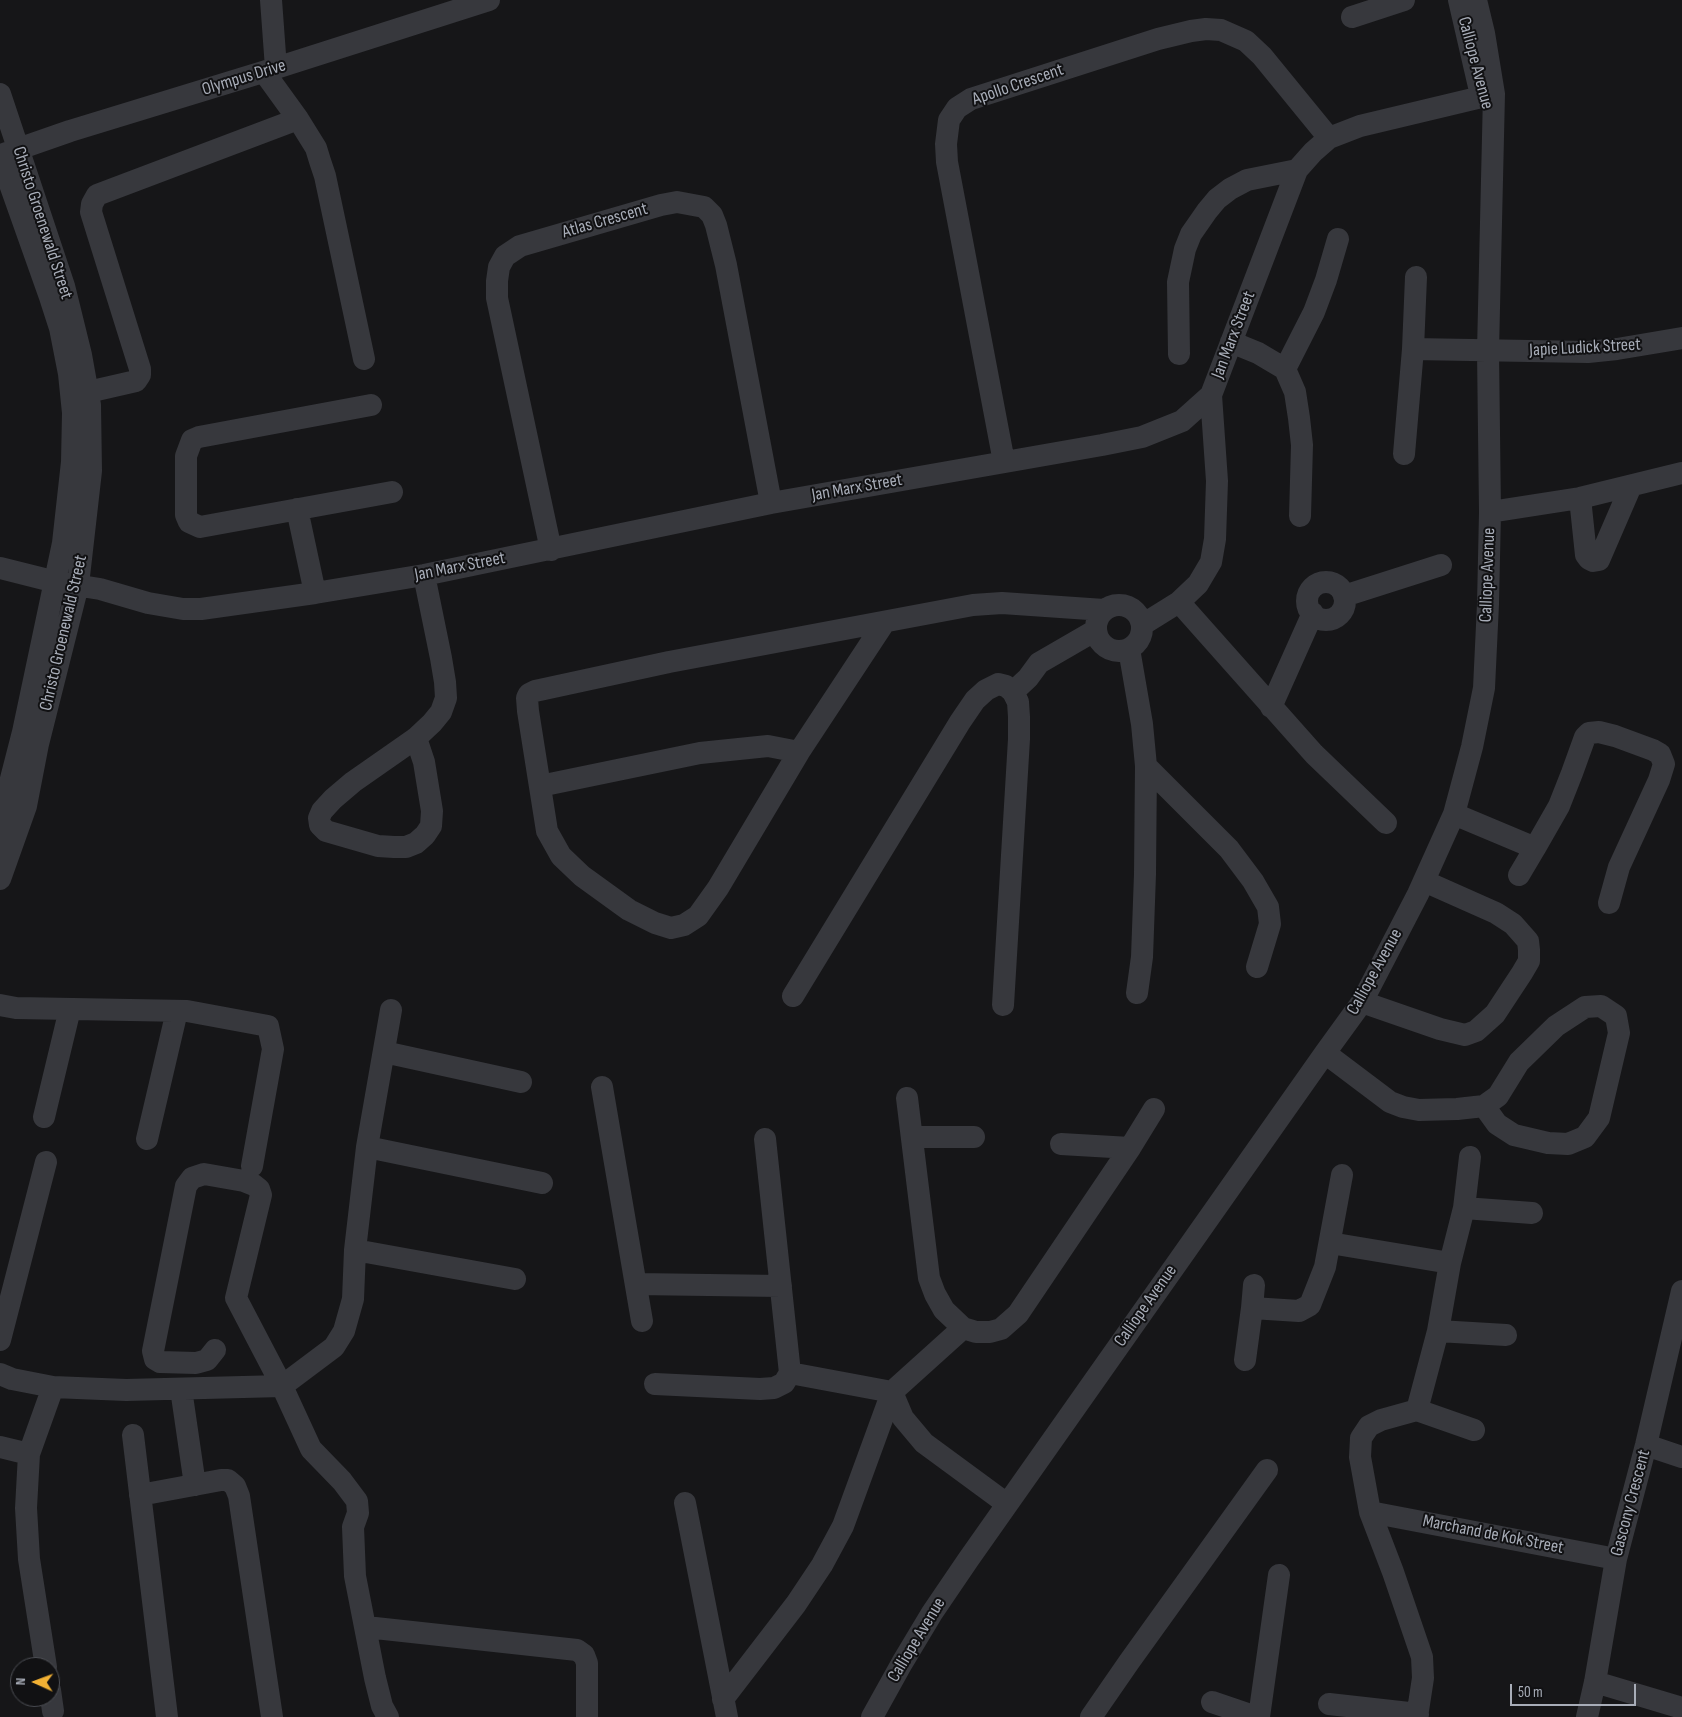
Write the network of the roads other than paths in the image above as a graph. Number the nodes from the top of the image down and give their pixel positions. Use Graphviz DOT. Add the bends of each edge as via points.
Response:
graph roads {
  1 [pos="271,0"];
  2 [pos="489,0"];
  3 [pos="1404,0"];
  4 [pos="1459,0"];
  5 [pos="1476,0"];
  6 [pos="1352,17"];
  7 [pos="270,70"];
  8 [pos="0,94"];
  9 [pos="1488,96"];
  10 [pos="298,119"];
  11 [pos="1329,138"];
  12 [pos="6,153"];
  13 [pos="1297,170"];
  14 [pos="1338,240"];
  15 [pos="1416,277"];
  16 [pos="1682,338"];
  17 [pos="1231,342"];
  18 [pos="1412,349"];
  19 [pos="1488,351"];
  20 [pos="1179,354"];
  21 [pos="364,359"];
  22 [pos="1285,369"];
  23 [pos="88,392"];
  24 [pos="1211,394"];
  25 [pos="371,405"];
  26 [pos="1404,454"];
  27 [pos="1004,462"];
  28 [pos="1682,473"];
  29 [pos="1631,486"];
  30 [pos="392,492"];
  31 [pos="1580,498"];
  32 [pos="771,503"];
  33 [pos="297,509"];
  34 [pos="1490,512"];
  35 [pos="1300,516"];
  36 [pos="551,550"];
  37 [pos="1441,565"];
  38 [pos="0,568"];
  39 [pos="424,575"];
  40 [pos="56,582"];
  41 [pos="78,585"];
  42 [pos="315,593"];
  43 [pos="1179,602"];
  44 [pos="1105,622"];
  45 [pos="884,623"];
  46 [pos="1142,625"];
  47 [pos="1129,649"];
  48 [pos="1021,685"];
  49 [pos="1271,707"];
  50 [pos="416,738"];
  51 [pos="799,752"];
  52 [pos="1146,766"];
  53 [pos="540,786"];
  54 [pos="1454,814"];
  55 [pos="1386,823"];
  56 [pos="0,842"];
  57 [pos="1534,848"];
  58 [pos="1519,875"];
  59 [pos="0,880"];
  60 [pos="1424,881"];
  61 [pos="1609,903"];
  62 [pos="1257,967"];
  63 [pos="1137,993"];
  64 [pos="793,996"];
  65 [pos="1362,1002"];
  66 [pos="0,1005"];
  67 [pos="1003,1005"];
  68 [pos="70,1009"];
  69 [pos="391,1010"];
  70 [pos="177,1011"];
  71 [pos="384,1052"];
  72 [pos="1324,1053"];
  73 [pos="520,1082"];
  74 [pos="602,1087"];
  75 [pos="907,1098"];
  76 [pos="1484,1106"];
  77 [pos="1154,1109"];
  78 [pos="44,1117"];
  79 [pos="913,1137"];
  80 [pos="974,1137"];
  81 [pos="765,1139"];
  82 [pos="148,1140"];
  83 [pos="1061,1144"];
  84 [pos="367,1147"];
  85 [pos="1130,1148"];
  86 [pos="1470,1157"];
  87 [pos="46,1162"];
  88 [pos="252,1166"];
  89 [pos="1342,1175"];
  90 [pos="542,1183"];
  91 [pos="1464,1208"];
  92 [pos="1532,1213"];
  93 [pos="1330,1243"];
  94 [pos="355,1250"];
  95 [pos="1450,1264"];
  96 [pos="515,1279"];
  97 [pos="636,1284"];
  98 [pos="1254,1285"];
  99 [pos="781,1286"];
  100 [pos="1682,1290"];
  101 [pos="1252,1308"];
  102 [pos="642,1321"];
  103 [pos="963,1328"];
  104 [pos="1438,1331"];
  105 [pos="1506,1335"];
  106 [pos="0,1340"];
  107 [pos="215,1350"];
  108 [pos="1244,1360"];
  109 [pos="0,1374"];
  110 [pos="790,1374"];
  111 [pos="655,1384"];
  112 [pos="282,1386"];
  113 [pos="53,1388"];
  114 [pos="181,1389"];
  115 [pos="892,1392"];
  116 [pos="1417,1410"];
  117 [pos="1474,1430"];
  118 [pos="133,1436"];
  119 [pos="1646,1445"];
  120 [pos="0,1447"];
  121 [pos="29,1454"];
  122 [pos="1682,1457"];
  123 [pos="1268,1470"];
  124 [pos="196,1485"];
  125 [pos="140,1495"];
  126 [pos="685,1503"];
  127 [pos="1007,1504"];
  128 [pos="1370,1512"];
  129 [pos="1616,1559"];
  130 [pos="1279,1575"];
  131 [pos="366,1627"];
  132 [pos="44,1657"];
  133 [pos="1595,1682"];
  134 [pos="1212,1702"];
  135 [pos="1330,1704"];
  136 [pos="725,1708"];
  137 [pos="1682,1708"];
  138 [pos="1418,1716"];
  139 [pos="167,1717"];
  140 [pos="272,1717"];
  141 [pos="388,1717"];
  142 [pos="587,1717"];
  143 [pos="872,1717"];
  144 [pos="1091,1717"];
  145 [pos="1258,1717"];
  146 [pos="1587,1717"];
  1 -- 7 [label="street"];
  2 -- 7 [label="street, Olympus Drive"];
  3 -- 6 [label="street"];
  4 -- 9 [label="street, Calliope Avenue"];
  5 -- 9 [label="street, Calliope Avenue" via="1484,33"];
  7 -- 10 [label="street"];
  7 -- 12 [label="street, Olympus Drive"];
  8 -- 12 [label="street, Christo Groenewald Street"];
  9 -- 11 [label="street, Jan Marx Street" via="1360,126"];
  9 -- 19 [label="street, Calliope Avenue" via="1493,125"];
  10 -- 21 [label="street" via="316,148 325,176"];
  10 -- 23 [label="street" via="97,195 91,212 140,375 136,381"];
  11 -- 13 [label="street, Jan Marx Street"];
  11 -- 27 [label="street, Apollo Crescent" via="1262,56 1246,41 1221,30 1191,30 1158,39 971,99 957,108 950,120 946,144 949,182"];
  12 -- 23 [label="street, Christo Groenewald Street" via="64,286"];
  12 -- 40 [label="street, Christo Groenewald Street" via="60,328 69,374 73,414 72,462 64,543"];
  13 -- 17 [label="street, Jan Marx Street"];
  13 -- 20 [label="street" via="1247,180 1230,189 1207,210 1191,234 1178,282"];
  14 -- 22 [label="street" via="1314,312"];
  15 -- 18 [label="street"];
  16 -- 19 [label="street, Japie Ludick Street" via="1588,352"];
  17 -- 22 [label="street"];
  17 -- 24 [label="street, Jan Marx Street"];
  18 -- 19 [label="street, Japie Ludick Street"];
  18 -- 26 [label="street"];
  19 -- 34 [label="street, Calliope Avenue"];
  22 -- 35 [label="street" via="1300,418"];
  23 -- 41 [label="street, Christo Groenewald Street" via="91,471"];
  24 -- 27 [label="street, Jan Marx Street" via="1182,421 1142,437"];
  24 -- 43 [label="street" via="1217,481 1211,562 1198,584"];
  25 -- 33 [label="street" via="192,440 186,456 185,502 186,515 194,526"];
  27 -- 32 [label="street, Jan Marx Street"];
  28 -- 29 [label="street"];
  29 -- 31 [label="street"];
  29 -- 31 [label="street" via="1598,560 1588,559 1586,555"];
  30 -- 33 [label="street"];
  31 -- 34 [label="street"];
  32 -- 36 [label="street, Jan Marx Street"];
  32 -- 36 [label="street, Atlas Crescent" via="716,225 704,207 677,202 661,205 520,246 505,256 499,267 497,298"];
  33 -- 42 [label="street"];
  34 -- 54 [label="street, Calliope Avenue" via="1484,688"];
  36 -- 39 [label="street, Jan Marx Street"];
  37 -- 49 [label="street" via="1344,596 1333,583 1320,583 1311,590 1308,602 1313,613"];
  38 -- 40 [label="street, Jan Marx Street"];
  39 -- 42 [label="street, Jan Marx Street"];
  39 -- 50 [label="street" via="446,698 441,712"];
  40 -- 41 [label="street, Jan Marx Street"];
  40 -- 56 [label="street, Christo Groenewald Street" via="5,802"];
  41 -- 42 [label="street, Jan Marx Street" via="148,603 192,609"];
  41 -- 59 [label="street, Christo Groenewald Street" via="38,744 26,806"];
  43 -- 46 [label="street"];
  43 -- 49 [label="street"];
  44 -- 45 [label="street" via="1096,597 1067,592 1035,594"];
  44 -- 46 [label="street" via="1125,606 1136,613"];
  44 -- 47 [label="street" via="1108,648"];
  44 -- 48 [label="street" via="1042,674"];
  45 -- 51 [label="street"];
  45 -- 53 [label="street" via="669,662 535,691 529,694 527,702"];
  46 -- 47 [label="street" via="1139,639"];
  47 -- 52 [label="street"];
  48 -- 64 [label="street" via="998,684 975,700"];
  48 -- 67 [label="street"];
  49 -- 55 [label="street" via="1314,754"];
  50 -- 50 [label="street" via="332,799 319,818 326,832 394,847 416,843 425,835 431,826 432,811 424,762"];
  51 -- 53 [label="street" via="768,746 708,752"];
  51 -- 53 [label="street" via="698,916 684,926 671,928 655,924 629,910 582,876 561,856 547,831"];
  52 -- 62 [label="street" via="1229,848 1268,907 1270,924"];
  52 -- 63 [label="street" via="1142,957"];
  54 -- 57 [label="street"];
  54 -- 60 [label="street, Calliope Avenue"];
  57 -- 58 [label="street"];
  57 -- 61 [label="street" via="1559,806 1584,736 1599,732 1660,754 1664,764 1662,771 1618,867"];
  60 -- 65 [label="street, Calliope Avenue"];
  60 -- 65 [label="street" via="1496,913 1513,924 1528,941 1529,961 1495,1014 1476,1031 1465,1035"];
  65 -- 72 [label="street, Calliope Avenue"];
  66 -- 68 [label="street"];
  68 -- 70 [label="street"];
  68 -- 78 [label="street"];
  69 -- 71 [label="street"];
  70 -- 82 [label="street"];
  70 -- 88 [label="street" via="268,1026 273,1049"];
  71 -- 73 [label="street"];
  71 -- 84 [label="street"];
  72 -- 76 [label="street" via="1390,1102 1402,1107 1419,1110"];
  72 -- 127 [label="street, Calliope Avenue"];
  74 -- 97 [label="street"];
  75 -- 79 [label="street"];
  76 -- 76 [label="street" via="1498,1096 1519,1062 1556,1026 1585,1006 1601,1006 1616,1016 1620,1032 1599,1118 1585,1137 1568,1144 1514,1135 1497,1124"];
  77 -- 85 [label="street"];
  79 -- 80 [label="street"];
  79 -- 103 [label="street" via="929,1278 944,1310"];
  81 -- 99 [label="street"];
  83 -- 85 [label="street"];
  84 -- 90 [label="street"];
  84 -- 94 [label="street"];
  85 -- 103 [label="street" via="1018,1314 1001,1329 990,1332"];
  86 -- 91 [label="street"];
  87 -- 106 [label="street"];
  89 -- 93 [label="street"];
  91 -- 92 [label="street"];
  91 -- 95 [label="street"];
  93 -- 95 [label="street"];
  93 -- 101 [label="street" via="1321,1281 1310,1305 1299,1312"];
  94 -- 96 [label="street"];
  94 -- 112 [label="street" via="352,1299 344,1331 334,1347"];
  95 -- 104 [label="street"];
  97 -- 99 [label="street"];
  97 -- 102 [label="street"];
  98 -- 101 [label="street"];
  99 -- 110 [label="street"];
  100 -- 119 [label="street, Gascony Crescent"];
  101 -- 108 [label="street"];
  103 -- 115 [label="street"];
  104 -- 105 [label="street"];
  104 -- 116 [label="street"];
  107 -- 112 [label="street" via="207,1360 196,1363 160,1362 155,1359 153,1351 186,1186 192,1178 204,1174 244,1181 260,1188 236,1298"];
  109 -- 113 [label="street"];
  110 -- 111 [label="street" via="784,1383 774,1388"];
  110 -- 115 [label="street"];
  112 -- 114 [label="street"];
  112 -- 131 [label="street" via="311,1449 357,1501 352,1546"];
  113 -- 114 [label="street"];
  113 -- 121 [label="street"];
  114 -- 124 [label="street"];
  115 -- 127 [label="street" via="903,1418 924,1443"];
  115 -- 136 [label="street" via="843,1526 796,1604"];
  116 -- 117 [label="street"];
  116 -- 128 [label="street" via="1369,1426 1361,1438 1360,1457"];
  118 -- 125 [label="street"];
  119 -- 122 [label="street"];
  119 -- 129 [label="street, Gascony Crescent"];
  120 -- 121 [label="street"];
  121 -- 132 [label="street" via="28,1559"];
  123 -- 144 [label="street"];
  124 -- 125 [label="street"];
  124 -- 140 [label="street" via="228,1480 239,1496"];
  125 -- 139 [label="street"];
  126 -- 136 [label="street"];
  127 -- 143 [label="street, Calliope Avenue" via="932,1613"];
  128 -- 129 [label="street, Marchand de Kok Street"];
  128 -- 138 [label="street" via="1422,1657"];
  129 -- 133 [label="street, Gascony Crescent"];
  130 -- 145 [label="street"];
  131 -- 141 [label="street" via="382,1706"];
  131 -- 142 [label="street" via="577,1650 587,1663"];
  133 -- 137 [label="street"];
  133 -- 146 [label="street, Gascony Crescent"];
  134 -- 145 [label="street"];
  135 -- 138 [label="street"];
}
